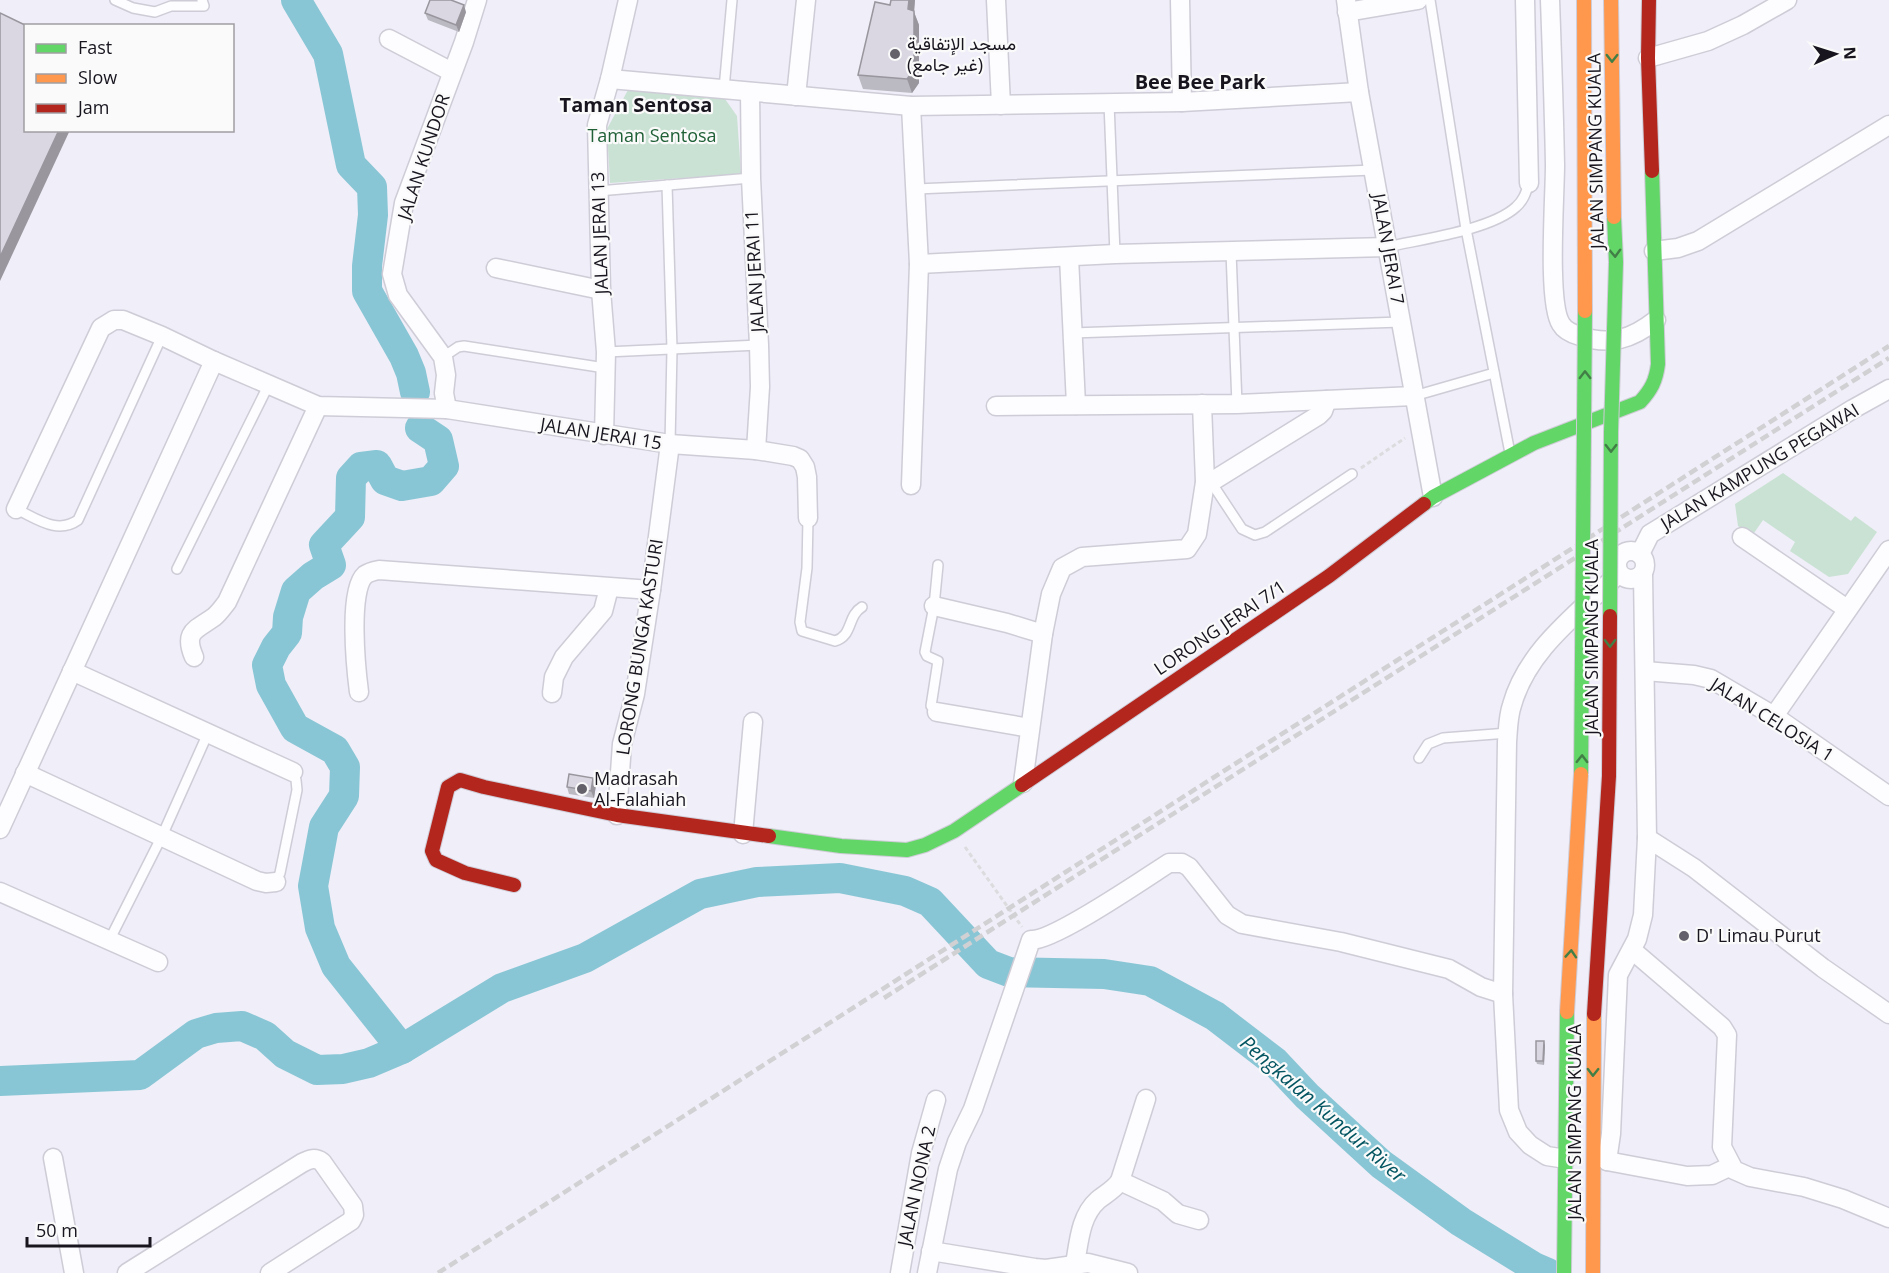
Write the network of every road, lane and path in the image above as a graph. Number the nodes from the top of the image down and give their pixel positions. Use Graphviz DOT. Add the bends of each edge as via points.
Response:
graph roads {
  1 [pos="115,0"];
  2 [pos="202,0"];
  3 [pos="477,0"];
  4 [pos="628,0"];
  5 [pos="732,0"];
  6 [pos="806,0"];
  7 [pos="996,0"];
  8 [pos="1180,0"];
  9 [pos="1418,0"];
  10 [pos="1430,0"];
  11 [pos="1525,0"];
  12 [pos="1550,0"];
  13 [pos="1584,0"];
  14 [pos="1611,0"];
  15 [pos="1649,0"];
  16 [pos="1787,0"];
  17 [pos="1347,6"];
  18 [pos="388,39"];
  19 [pos="1648,58"];
  20 [pos="452,72"];
  21 [pos="610,79"];
  22 [pos="724,89"];
  23 [pos="750,92"];
  24 [pos="1359,92"];
  25 [pos="796,96"];
  26 [pos="1182,102"];
  27 [pos="1109,103"];
  28 [pos="1001,105"];
  29 [pos="911,106"];
  30 [pos="1889,125"];
  31 [pos="1373,170"];
  32 [pos="751,178"];
  33 [pos="1112,181"];
  34 [pos="1529,183"];
  35 [pos="667,185"];
  36 [pos="916,189"];
  37 [pos="598,191"];
  38 [pos="1466,229"];
  39 [pos="1388,247"];
  40 [pos="1654,251"];
  41 [pos="1231,252"];
  42 [pos="1114,254"];
  43 [pos="1069,257"];
  44 [pos="919,264"];
  45 [pos="496,268"];
  46 [pos="601,290"];
  47 [pos="1656,320"];
  48 [pos="1401,322"];
  49 [pos="1234,327"];
  50 [pos="1072,333"];
  51 [pos="162,336"];
  52 [pos="759,345"];
  53 [pos="672,349"];
  54 [pos="442,357"];
  55 [pos="605,360"];
  56 [pos="214,362"];
  57 [pos="1494,373"];
  58 [pos="268,386"];
  59 [pos="1889,389"];
  60 [pos="1414,396"];
  61 [pos="1327,400"];
  62 [pos="1202,404"];
  63 [pos="1237,404"];
  64 [pos="1076,405"];
  65 [pos="318,406"];
  66 [pos="996,406"];
  67 [pos="447,409"];
  68 [pos="1420,427"];
  69 [pos="604,435"];
  70 [pos="670,444"];
  71 [pos="756,450"];
  72 [pos="1510,458"];
  73 [pos="1352,474"];
  74 [pos="1208,482"];
  75 [pos="911,485"];
  76 [pos="1433,497"];
  77 [pos="15,509"];
  78 [pos="808,518"];
  79 [pos="1742,537"];
  80 [pos="1889,550"];
  81 [pos="1640,554"];
  82 [pos="939,565"];
  83 [pos="177,569"];
  84 [pos="1619,573"];
  85 [pos="1643,574"];
  86 [pos="609,588"];
  87 [pos="651,590"];
  88 [pos="934,606"];
  89 [pos="862,607"];
  90 [pos="1847,609"];
  91 [pos="1043,634"];
  92 [pos="194,657"];
  93 [pos="72,671"];
  94 [pos="1645,671"];
  95 [pos="359,692"];
  96 [pos="552,693"];
  97 [pos="937,712"];
  98 [pos="1774,716"];
  99 [pos="753,722"];
  100 [pos="1030,728"];
  101 [pos="208,733"];
  102 [pos="1508,733"];
  103 [pos="1419,758"];
  104 [pos="293,772"];
  105 [pos="25,773"];
  106 [pos="1023,783"];
  107 [pos="1888,795"];
  108 [pos="617,815"];
  109 [pos="0,829"];
  110 [pos="954,831"];
  111 [pos="743,834"];
  112 [pos="162,836"];
  113 [pos="1647,838"];
  114 [pos="276,882"];
  115 [pos="514,885"];
  116 [pos="0,892"];
  117 [pos="109,941"];
  118 [pos="1029,946"];
  119 [pos="1632,950"];
  120 [pos="158,962"];
  121 [pos="1503,994"];
  122 [pos="1889,1014"];
  123 [pos="1146,1099"];
  124 [pos="936,1100"];
  125 [pos="53,1158"];
  126 [pos="1566,1159"];
  127 [pos="1600,1165"];
  128 [pos="1731,1166"];
  129 [pos="1120,1181"];
  130 [pos="1889,1218"];
  131 [pos="1198,1220"];
  132 [pos="931,1251"];
  133 [pos="1075,1264"];
  134 [pos="155,1266"];
  135 [pos="74,1273"];
  136 [pos="126,1273"];
  137 [pos="270,1273"];
  138 [pos="900,1273"];
  139 [pos="927,1273"];
  140 [pos="1128,1273"];
  141 [pos="1564,1273"];
  142 [pos="1593,1273"];
  1 -- 2 [label="lane" via="155,12 171,6 204,6"];
  3 -- 20 [label="street, JALAN KUNDOR"];
  4 -- 21 [label="street, JALAN JERAI 13"];
  5 -- 22 [label="lane"];
  6 -- 25 [label="street"];
  7 -- 28 [label="street"];
  8 -- 26 [label="street"];
  9 -- 17 [label="street"];
  10 -- 38 [label="lane"];
  11 -- 34 [label="street"];
  12 -- 47 [label="street" via="1557,315 1571,333 1596,341 1618,340"];
  126 -- 13 [label="main road, JALAN SIMPANG KUALA, one-way, bridge" via="1567,1012 1581,774"];
  14 -- 127 [label="main road, JALAN SIMPANG KUALA, one-way, bridge" via="1616,262 1609,776 1594,1014"];
  15 -- 19 [label="main road, LORONG JERAI 7/1"];
  16 -- 19 [label="street" via="1708,41"];
  17 -- 24 [label="street, JALAN JERAI 7"];
  18 -- 20 [label="street"];
  19 -- 40 [label="main road, LORONG JERAI 7/1"];
  20 -- 54 [label="street, JALAN KUNDOR" via="404,203 392,274 398,295"];
  21 -- 22 [label="street"];
  21 -- 37 [label="street, JALAN JERAI 13" via="597,125"];
  22 -- 23 [label="street"];
  23 -- 25 [label="street"];
  23 -- 32 [label="street, JALAN JERAI 11"];
  24 -- 26 [label="street"];
  24 -- 31 [label="street, JALAN JERAI 7"];
  25 -- 29 [label="street"];
  26 -- 27 [label="street"];
  27 -- 28 [label="street"];
  27 -- 33 [label="lane"];
  28 -- 29 [label="street"];
  29 -- 36 [label="street"];
  30 -- 40 [label="street" via="1698,241"];
  31 -- 33 [label="lane"];
  31 -- 39 [label="street, JALAN JERAI 7"];
  32 -- 35 [label="lane"];
  32 -- 52 [label="street, JALAN JERAI 11"];
  33 -- 36 [label="lane"];
  33 -- 42 [label="lane"];
  34 -- 38 [label="lane" via="1525,197 1516,207"];
  35 -- 37 [label="lane"];
  35 -- 53 [label="lane"];
  36 -- 44 [label="street"];
  37 -- 46 [label="street, JALAN JERAI 13"];
  38 -- 39 [label="lane"];
  38 -- 57 [label="lane"];
  39 -- 41 [label="street"];
  39 -- 48 [label="street, JALAN JERAI 7"];
  40 -- 47 [label="main road, LORONG JERAI 7/1"];
  41 -- 42 [label="street"];
  41 -- 49 [label="lane"];
  42 -- 43 [label="street"];
  43 -- 44 [label="street"];
  43 -- 50 [label="street"];
  44 -- 75 [label="street"];
  45 -- 46 [label="street"];
  46 -- 55 [label="street, JALAN JERAI 13"];
  47 -- 72 [label="main road, LORONG JERAI 7/1" via="1658,364 1656,379 1646,398 1534,443"];
  48 -- 49 [label="lane"];
  48 -- 60 [label="street, JALAN JERAI 7"];
  49 -- 50 [label="lane"];
  49 -- 63 [label="lane"];
  50 -- 64 [label="street"];
  51 -- 56 [label="street"];
  51 -- 77 [label="street" via="123,320 114,320 101,328"];
  51 -- 77 [label="lane" via="78,520 56,527"];
  52 -- 53 [label="lane"];
  52 -- 71 [label="street, JALAN JERAI 11"];
  53 -- 55 [label="lane"];
  53 -- 70 [label="lane"];
  54 -- 55 [label="lane" via="464,346"];
  54 -- 67 [label="street"];
  55 -- 69 [label="street, JALAN JERAI 13"];
  56 -- 58 [label="street"];
  56 -- 93 [label="street"];
  57 -- 60 [label="lane"];
  57 -- 72 [label="lane"];
  58 -- 65 [label="street"];
  58 -- 83 [label="lane"];
  59 -- 81 [label="street, JALAN KAMPUNG PEGAWAI" via="1650,534"];
  60 -- 61 [label="street"];
  60 -- 68 [label="street, JALAN JERAI 7"];
  61 -- 63 [label="street"];
  61 -- 74 [label="street" via="1318,415"];
  62 -- 63 [label="street"];
  62 -- 64 [label="street"];
  62 -- 74 [label="street"];
  64 -- 66 [label="street"];
  65 -- 67 [label="street, JALAN JERAI 15"];
  65 -- 92 [label="street" via="227,602 190,636"];
  67 -- 69 [label="street, JALAN JERAI 15"];
  68 -- 73 [label="path"];
  68 -- 76 [label="street, JALAN JERAI 7"];
  69 -- 70 [label="street, JALAN JERAI 15"];
  70 -- 71 [label="street, JALAN JERAI 15"];
  70 -- 87 [label="street, LORONG BUNGA KASTURI"];
  71 -- 78 [label="street, JALAN JERAI 15" via="800,459 807,477"];
  72 -- 76 [label="main road, LORONG JERAI 7/1"];
  73 -- 74 [label="lane" via="1255,535 1242,529"];
  74 -- 91 [label="street" via="1197,534 1187,549 1082,557 1062,568 1051,594"];
  76 -- 106 [label="main road, LORONG JERAI 7/1" via="1329,576"];
  78 -- 89 [label="lane" via="802,631 839,640 846,636 852,617"];
  79 -- 90 [label="street"];
  80 -- 90 [label="street"];
  81 -- 84 [label="street" via="1629,551 1620,557"];
  81 -- 85 [label="street" via="1646,563"];
  82 -- 88 [label="lane"];
  84 -- 85 [label="street" via="1634,580"];
  84 -- 102 [label="street" via="1542,648 1515,695"];
  85 -- 94 [label="street"];
  86 -- 87 [label="street"];
  86 -- 95 [label="street" via="371,572 364,576 356,595"];
  86 -- 96 [label="street" via="603,610 564,657 554,677"];
  87 -- 108 [label="street, LORONG BUNGA KASTURI" via="635,694 622,744"];
  88 -- 91 [label="street"];
  88 -- 97 [label="lane" via="925,652 938,661 931,706"];
  90 -- 98 [label="street"];
  91 -- 100 [label="street"];
  93 -- 101 [label="street"];
  93 -- 105 [label="street"];
  94 -- 98 [label="street, JALAN CELOSIA 1" via="1711,679"];
  94 -- 113 [label="street"];
  97 -- 100 [label="street"];
  98 -- 107 [label="street, JALAN CELOSIA 1"];
  99 -- 111 [label="street"];
  100 -- 106 [label="street"];
  101 -- 104 [label="street"];
  101 -- 112 [label="lane"];
  102 -- 103 [label="lane" via="1443,738 1428,744"];
  102 -- 121 [label="street"];
  104 -- 114 [label="lane" via="297,790"];
  105 -- 109 [label="street"];
  105 -- 112 [label="street"];
  106 -- 110 [label="main road, LORONG JERAI 7/1"];
  108 -- 111 [label="main road, LORONG JERAI 7/1"];
  108 -- 115 [label="main road, LORONG JERAI 7/1" via="460,780 454,782 448,787 432,851 436,860 465,873"];
  110 -- 111 [label="main road, LORONG JERAI 7/1" via="907,850"];
  110 -- 118 [label="path"];
  112 -- 114 [label="street" via="256,881"];
  112 -- 117 [label="lane"];
  113 -- 119 [label="street" via="1643,915"];
  113 -- 122 [label="street" via="1695,868"];
  116 -- 117 [label="street"];
  117 -- 120 [label="street"];
  118 -- 121 [label="street" via="1169,863 1182,863 1235,921 1449,969"];
  118 -- 132 [label="street" via="948,1169"];
  119 -- 127 [label="street" via="1621,967 1616,987 1611,1134"];
  119 -- 128 [label="street" via="1722,1027 1726,1035 1722,1147"];
  121 -- 126 [label="street" via="1509,1110 1518,1132 1530,1145 1547,1156"];
  123 -- 129 [label="street"];
  124 -- 138 [label="street, JALAN NONA 2" via="921,1153"];
  125 -- 135 [label="street"];
  126 -- 141 [label="main road, JALAN SIMPANG KUALA"];
  127 -- 128 [label="street" via="1687,1176 1712,1175"];
  127 -- 142 [label="main road, JALAN SIMPANG KUALA"];
  128 -- 130 [label="street" via="1750,1178 1804,1187"];
  129 -- 131 [label="street" via="1163,1201 1178,1214"];
  129 -- 133 [label="street" via="1089,1210"];
  132 -- 133 [label="street" via="1046,1269"];
  132 -- 139 [label="street"];
  133 -- 140 [label="street" via="1088,1263"];
  134 -- 136 [label="street"];
  134 -- 137 [label="street" via="302,1163 317,1159 352,1206 354,1215 351,1221"];
}
